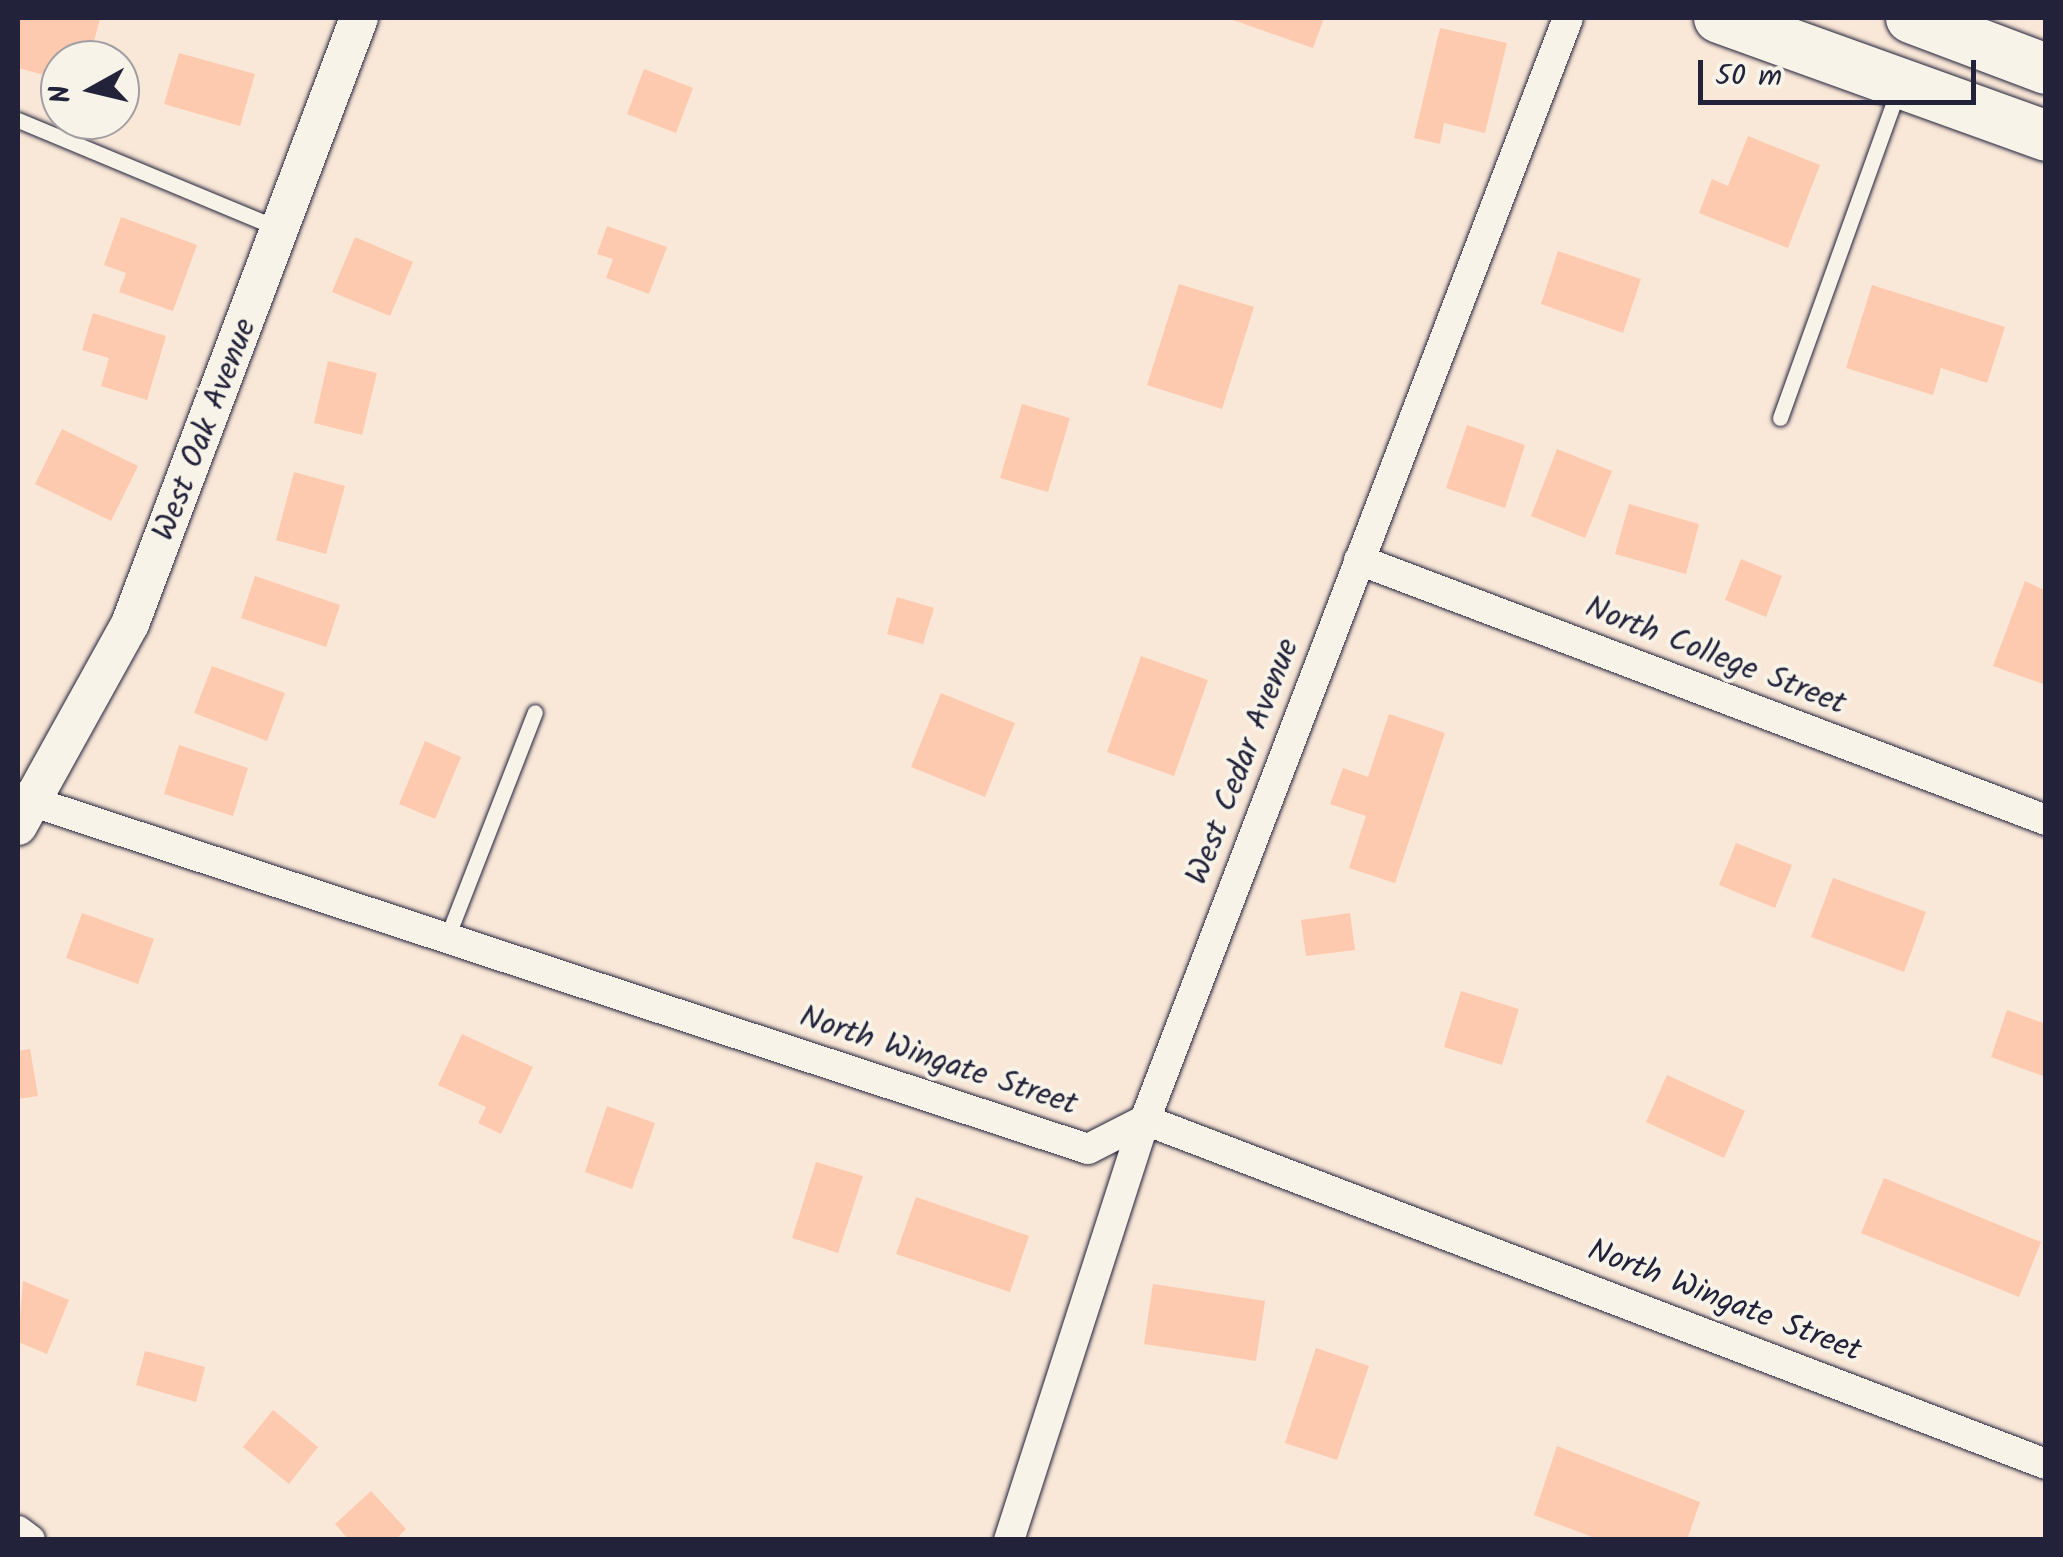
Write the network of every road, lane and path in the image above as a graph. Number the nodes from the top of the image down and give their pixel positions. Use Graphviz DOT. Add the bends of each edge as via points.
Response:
graph roads {
  1 [pos="359,18"];
  2 [pos="1568,18"];
  3 [pos="1719,18"];
  4 [pos="1910,18"];
  5 [pos="2046,68"];
  6 [pos="1901,84"];
  7 [pos="18,120"];
  8 [pos="2046,136"];
  9 [pos="282,229"];
  10 [pos="1780,418"];
  11 [pos="1359,560"];
  12 [pos="535,712"];
  13 [pos="24,807"];
  14 [pos="2046,820"];
  15 [pos="448,935"];
  16 [pos="1145,1120"];
  17 [pos="2046,1464"];
  18 [pos="18,1531"];
  19 [pos="30,1540"];
  20 [pos="1009,1540"];
  1 -- 9 [label="street, West Oak Avenue"];
  2 -- 11 [label="street, West Cedar Avenue"];
  3 -- 6 [label="main road"];
  4 -- 5 [label="main road"];
  6 -- 8 [label="main road"];
  6 -- 10 [label="lane"];
  7 -- 9 [label="lane"];
  9 -- 13 [label="street, West Oak Avenue" via="130,624"];
  11 -- 14 [label="street, North College Street"];
  11 -- 16 [label="street, West Cedar Avenue"];
  12 -- 15 [label="lane"];
  13 -- 15 [label="street, North Wingate Street"];
  15 -- 16 [label="street, North Wingate Street" via="1088,1149"];
  16 -- 17 [label="street, North Wingate Street"];
  16 -- 20 [label="street, West Cedar Avenue"];
  18 -- 19 [label="street"];
}
